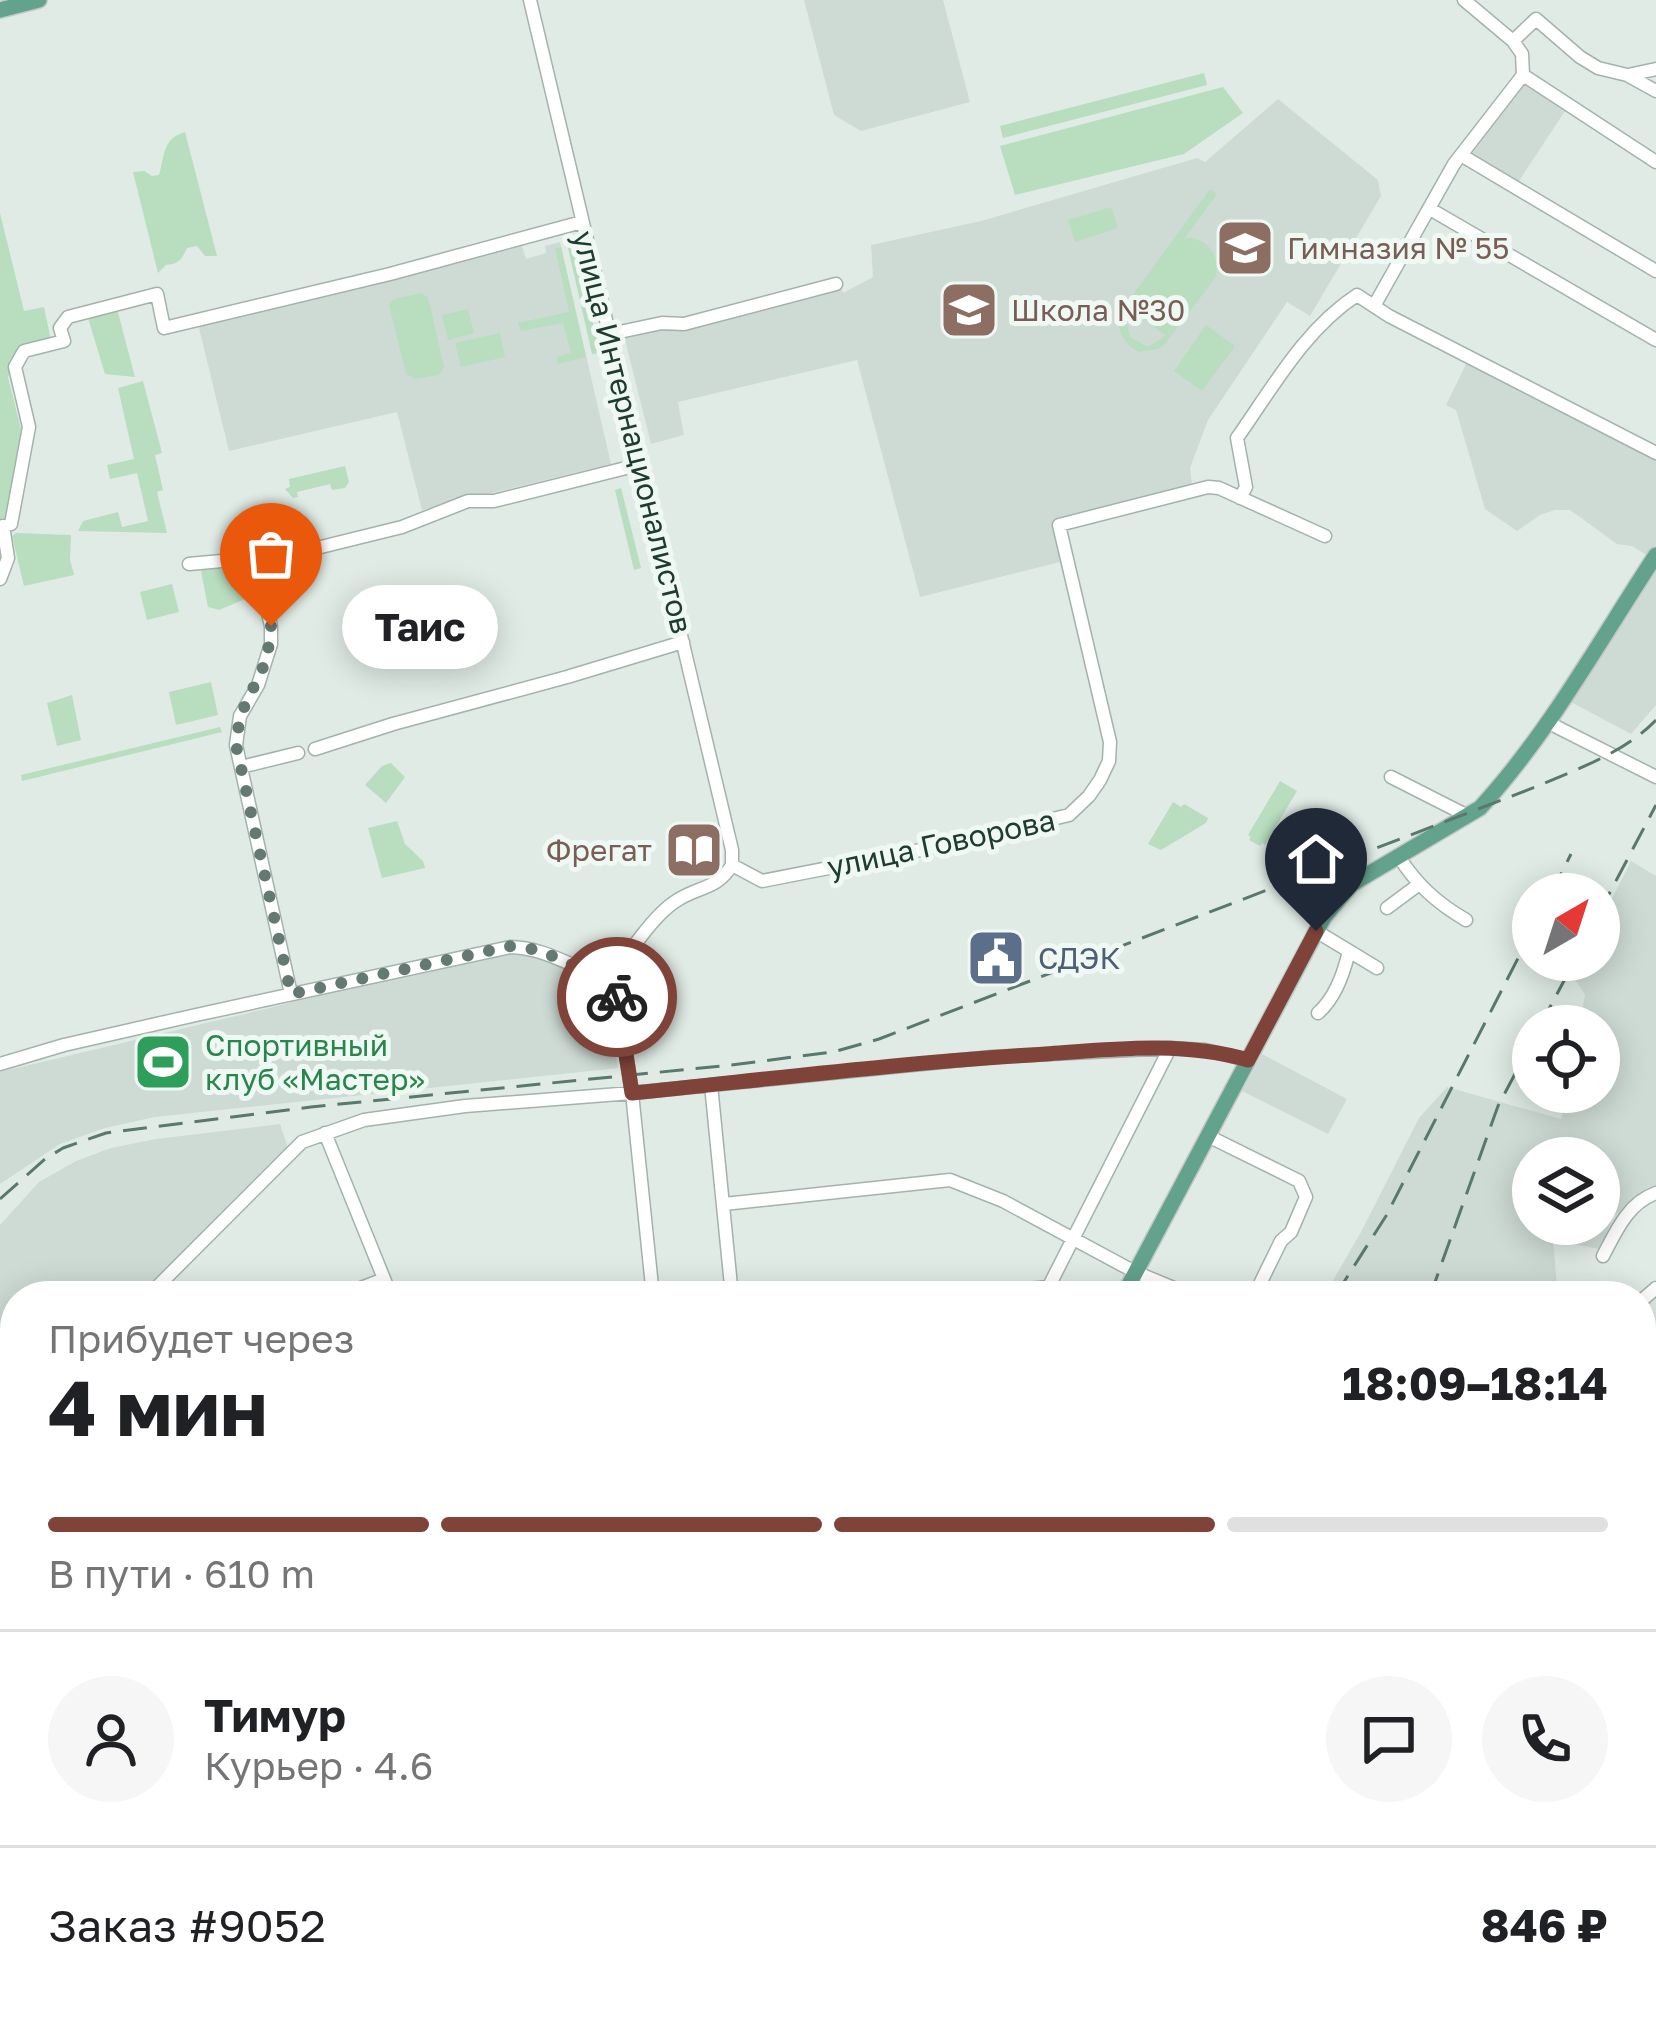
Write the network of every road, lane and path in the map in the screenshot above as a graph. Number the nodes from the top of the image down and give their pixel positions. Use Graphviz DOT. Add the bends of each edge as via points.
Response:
graph roads {
  1 [pos="39,0"];
  2 [pos="530,0"];
  3 [pos="1464,0"];
  4 [pos="0,10"];
  5 [pos="1514,41"];
  6 [pos="1656,69"];
  7 [pos="1522,75"];
  8 [pos="1628,75"];
  9 [pos="1656,91"];
  10 [pos="1461,155"];
  11 [pos="1656,162"];
  12 [pos="1430,208"];
  13 [pos="582,222"];
  14 [pos="1656,271"];
  15 [pos="836,284"];
  16 [pos="1374,306"];
  17 [pos="610,334"];
  18 [pos="1656,340"];
  19 [pos="1656,453"];
  20 [pos="642,464"];
  21 [pos="1240,498"];
  22 [pos="2,526"];
  23 [pos="1324,536"];
  24 [pos="1656,555"];
  25 [pos="256,562"];
  26 [pos="189,564"];
  27 [pos="0,579"];
  28 [pos="683,642"];
  29 [pos="1547,722"];
  30 [pos="316,748"];
  31 [pos="298,753"];
  32 [pos="242,766"];
  33 [pos="1391,777"];
  34 [pos="1656,777"];
  35 [pos="1470,814"];
  36 [pos="1399,856"];
  37 [pos="732,865"];
  38 [pos="1418,885"];
  39 [pos="1387,908"];
  40 [pos="1466,920"];
  41 [pos="1316,931"];
  42 [pos="1349,951"];
  43 [pos="1377,968"];
  44 [pos="614,977"];
  45 [pos="291,994"];
  46 [pos="1318,1013"];
  47 [pos="1169,1048"];
  48 [pos="1248,1060"];
  49 [pos="0,1064"];
  50 [pos="711,1085"];
  51 [pos="632,1093"];
  52 [pos="325,1133"];
  53 [pos="1208,1136"];
  54 [pos="1656,1193"];
  55 [pos="724,1204"];
  56 [pos="1072,1238"];
  57 [pos="1603,1256"];
  58 [pos="1136,1272"];
  59 [pos="384,1279"];
  60 [pos="163,1281"];
  61 [pos="379,1281"];
  62 [pos="651,1281"];
  63 [pos="731,1281"];
  64 [pos="1051,1281"];
  65 [pos="1131,1281"];
  66 [pos="1157,1281"];
  67 [pos="1259,1281"];
  1 -- 4 [label="main road"];
  2 -- 13 [label="street, улица Интернационалистов"];
  3 -- 5 [label="street"];
  5 -- 7 [label="street"];
  5 -- 8 [label="street" via="1536,19 1598,68"];
  6 -- 8 [label="street"];
  7 -- 10 [label="street"];
  7 -- 11 [label="street"];
  8 -- 9 [label="street"];
  10 -- 12 [label="street"];
  10 -- 14 [label="street"];
  12 -- 16 [label="street"];
  12 -- 18 [label="street"];
  13 -- 17 [label="street, улица Интернационалистов"];
  13 -- 22 [label="street" via="164,328 157,294 68,317 60,328 64,341 24,352 15,367 29,427 11,524"];
  15 -- 17 [label="street" via="684,324"];
  16 -- 19 [label="street"];
  16 -- 21 [label="street" via="1358,295 1314,331 1238,438 1246,488"];
  17 -- 20 [label="street, улица Интернационалистов"];
  20 -- 25 [label="street" via="468,501 402,527"];
  20 -- 28 [label="street, улица Интернационалистов"];
  21 -- 23 [label="street"];
  21 -- 37 [label="street, улица Говорова" via="1208,488 1059,525 1110,742 1100,780 1069,815 762,881"];
  22 -- 27 [label="street" via="8,558"];
  24 -- 29 [label="main road"];
  25 -- 26 [label="street"];
  25 -- 32 [label="street" via="271,644 240,716"];
  28 -- 30 [label="street"];
  28 -- 37 [label="street, улица Интернационалистов"];
  29 -- 34 [label="street"];
  29 -- 35 [label="main road"];
  31 -- 32 [label="street"];
  32 -- 45 [label="street"];
  33 -- 35 [label="street"];
  35 -- 36 [label="main road"];
  36 -- 38 [label="street"];
  36 -- 41 [label="main road" via="1352,885"];
  37 -- 44 [label="street" via="724,879 672,902"];
  38 -- 39 [label="street"];
  38 -- 40 [label="street"];
  41 -- 42 [label="street"];
  41 -- 48 [label="main road"];
  42 -- 43 [label="street"];
  42 -- 46 [label="street"];
  44 -- 45 [label="street" via="511,946"];
  44 -- 51 [label="street"];
  45 -- 49 [label="street"];
  47 -- 48 [label="street"];
  47 -- 50 [label="street"];
  47 -- 56 [label="street"];
  48 -- 53 [label="main road"];
  50 -- 51 [label="street"];
  50 -- 55 [label="street"];
  51 -- 52 [label="street" via="465,1106"];
  51 -- 62 [label="street"];
  52 -- 59 [label="street"];
  52 -- 60 [label="street" via="302,1142"];
  53 -- 58 [label="main road"];
  53 -- 67 [label="street" via="1299,1181 1306,1197"];
  54 -- 57 [label="street" via="1622,1220"];
  55 -- 56 [label="street" via="950,1180"];
  55 -- 63 [label="street"];
  56 -- 58 [label="street"];
  56 -- 64 [label="street"];
  58 -- 65 [label="main road"];
  58 -- 66 [label="street"];
  59 -- 61 [label="street"];
}
